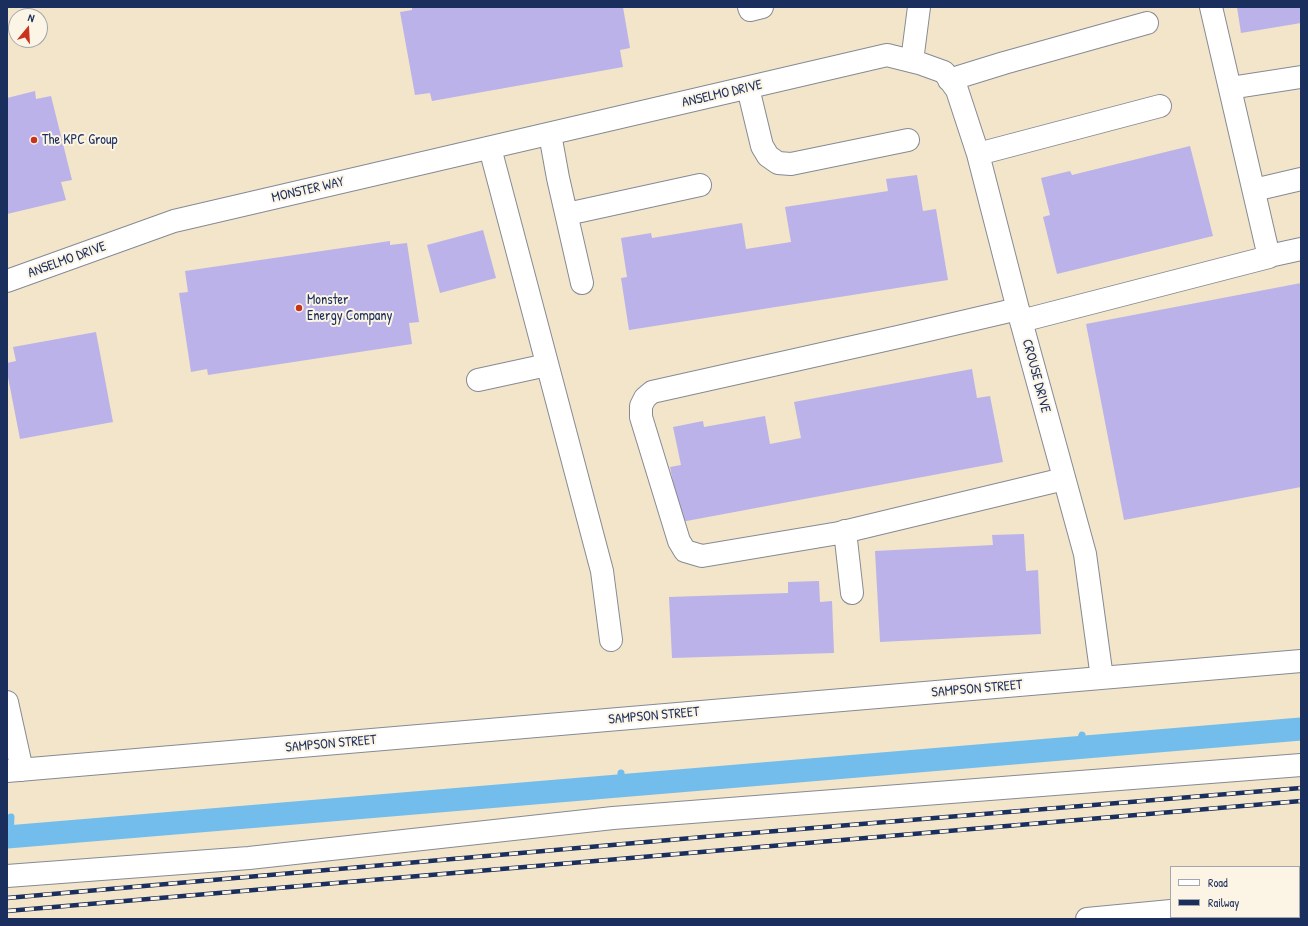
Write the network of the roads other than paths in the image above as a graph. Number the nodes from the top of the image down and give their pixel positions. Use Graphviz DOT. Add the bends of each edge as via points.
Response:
graph roads {
  1 [pos="749,7"];
  2 [pos="762,7"];
  3 [pos="919,7"];
  4 [pos="1210,7"];
  5 [pos="1147,23"];
  6 [pos="912,61"];
  7 [pos="1301,77"];
  8 [pos="949,80"];
  9 [pos="748,88"];
  10 [pos="1230,88"];
  11 [pos="1160,106"];
  12 [pos="550,134"];
  13 [pos="908,140"];
  14 [pos="490,148"];
  15 [pos="978,154"];
  16 [pos="1301,179"];
  17 [pos="700,185"];
  18 [pos="1254,190"];
  19 [pos="567,214"];
  20 [pos="127,238"];
  21 [pos="1301,249"];
  22 [pos="1269,256"];
  23 [pos="7,281"];
  24 [pos="582,283"];
  25 [pos="1020,315"];
  26 [pos="547,365"];
  27 [pos="478,380"];
  28 [pos="1064,478"];
  29 [pos="845,531"];
  30 [pos="852,593"];
  31 [pos="611,640"];
  32 [pos="1301,662"];
  33 [pos="1102,678"];
  34 [pos="7,702"];
  35 [pos="1301,765"];
  36 [pos="14,770"];
  37 [pos="7,876"];
  38 [pos="1170,911"];
  39 [pos="1087,919"];
  1 -- 2 [label="street" via="750,10"];
  3 -- 6 [label="street"];
  4 -- 10 [label="street"];
  5 -- 8 [label="street"];
  6 -- 8 [label="street, ANSELMO DRIVE" via="944,72"];
  6 -- 9 [label="street, ANSELMO DRIVE" via="887,56"];
  7 -- 10 [label="street"];
  8 -- 15 [label="street, CROUSE DRIVE" via="957,90"];
  9 -- 12 [label="street, ANSELMO DRIVE"];
  9 -- 13 [label="street" via="762,146 768,156 778,163 791,164"];
  10 -- 18 [label="street"];
  11 -- 15 [label="street"];
  12 -- 14 [label="street, ANSELMO DRIVE"];
  12 -- 19 [label="street"];
  14 -- 20 [label="street, MONSTER WAY" via="174,221"];
  14 -- 26 [label="street"];
  15 -- 25 [label="street, CROUSE DRIVE"];
  16 -- 18 [label="street"];
  17 -- 19 [label="street"];
  18 -- 22 [label="street"];
  19 -- 24 [label="street"];
  20 -- 23 [label="street, ANSELMO DRIVE"];
  21 -- 22 [label="street"];
  22 -- 25 [label="street"];
  25 -- 28 [label="street, CROUSE DRIVE"];
  25 -- 29 [label="street" via="898,337 652,392 645,398 641,406 641,417 679,541 685,551 702,556"];
  26 -- 27 [label="street"];
  26 -- 31 [label="street" via="602,571"];
  28 -- 29 [label="street"];
  28 -- 33 [label="street, CROUSE DRIVE" via="1085,554"];
  29 -- 30 [label="street"];
  32 -- 33 [label="street, SAMPSON STREET"];
  33 -- 36 [label="street, SAMPSON STREET"];
  34 -- 36 [label="street"];
  35 -- 37 [label="street" via="613,818 250,858"];
  38 -- 39 [label="street"];
}
